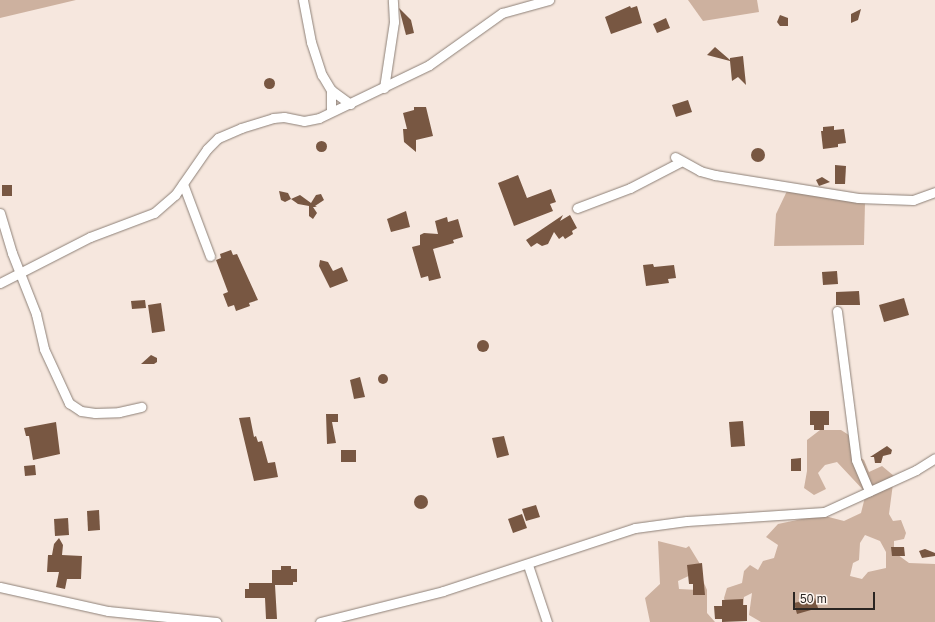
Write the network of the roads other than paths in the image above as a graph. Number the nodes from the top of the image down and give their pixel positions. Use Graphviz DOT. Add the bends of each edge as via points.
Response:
graph roads {
  1 [pos="302,0"];
  2 [pos="393,0"];
  3 [pos="549,0"];
  4 [pos="384,88"];
  5 [pos="331,90"];
  6 [pos="350,104"];
  7 [pos="331,111"];
  8 [pos="183,184"];
  9 [pos="935,192"];
  10 [pos="577,208"];
  11 [pos="0,213"];
  12 [pos="210,256"];
  13 [pos="20,271"];
  14 [pos="0,283"];
  15 [pos="837,311"];
  16 [pos="141,407"];
  17 [pos="935,458"];
  18 [pos="869,491"];
  19 [pos="528,565"];
  20 [pos="0,586"];
  21 [pos="216,622"];
  22 [pos="320,622"];
  23 [pos="546,622"];
  1 -- 5 [label="street" via="316,58"];
  2 -- 4 [label="street" via="394,22"];
  3 -- 4 [label="street" via="502,13 448,54"];
  4 -- 6 [label="street"];
  5 -- 6 [label="street"];
  5 -- 7 [label="street"];
  6 -- 7 [label="street"];
  7 -- 8 [label="street" via="310,121 278,118 230,132 207,148"];
  8 -- 12 [label="street"];
  8 -- 13 [label="street" via="175,195 154,213 104,231"];
  9 -- 10 [label="street" via="913,200 858,198 746,181 700,170 677,160 630,188"];
  11 -- 13 [label="street"];
  13 -- 14 [label="street"];
  13 -- 16 [label="street" via="36,314 44,349 70,403 81,411 95,413 119,412"];
  15 -- 18 [label="street" via="856,460"];
  17 -- 18 [label="street" via="916,470"];
  18 -- 19 [label="street" via="824,512 687,521 635,528"];
  19 -- 22 [label="street" via="444,591"];
  19 -- 23 [label="street"];
  20 -- 21 [label="street" via="108,611"];
}
